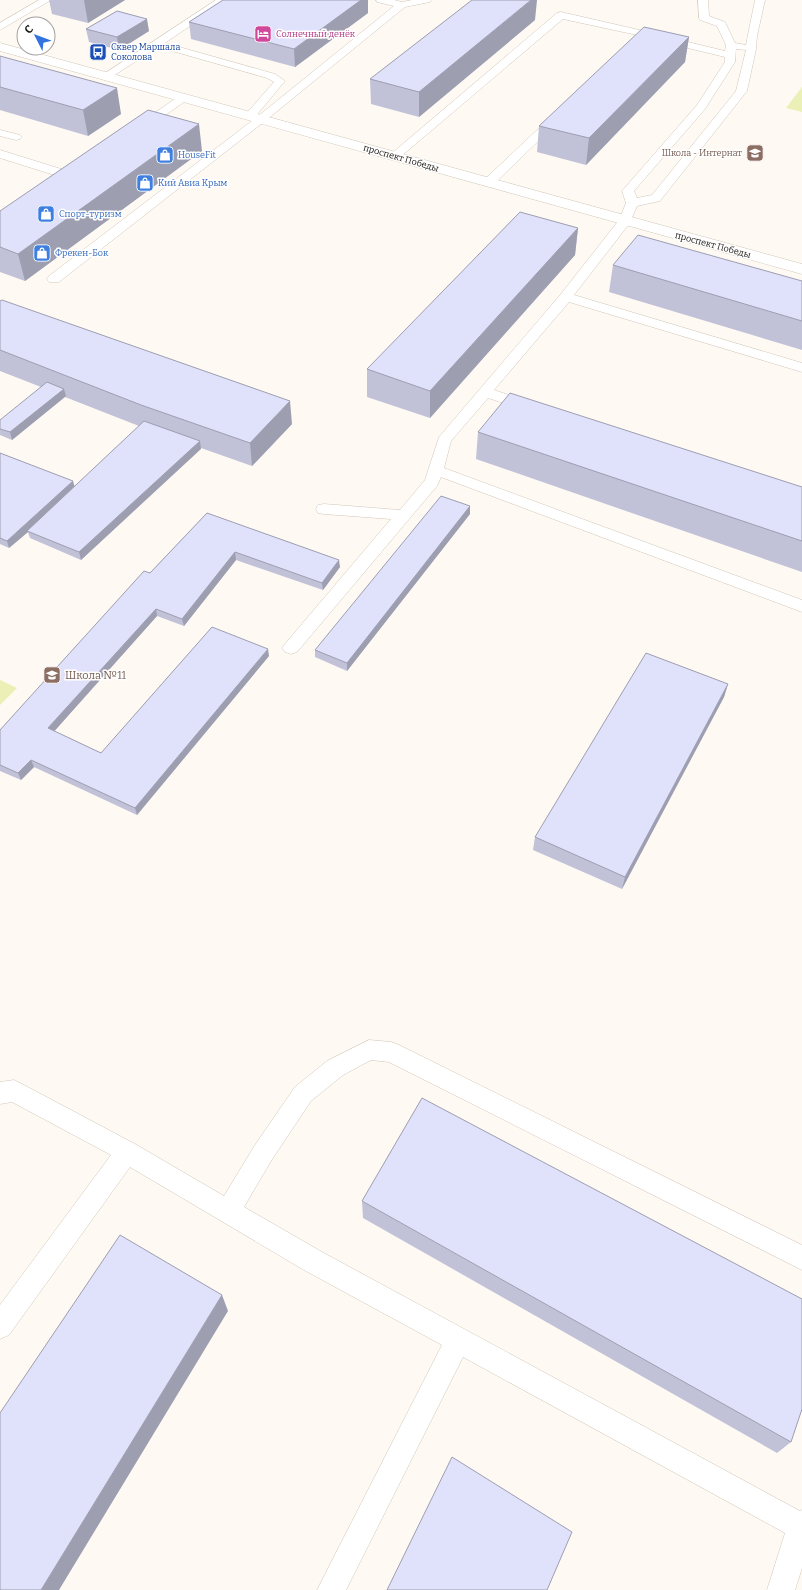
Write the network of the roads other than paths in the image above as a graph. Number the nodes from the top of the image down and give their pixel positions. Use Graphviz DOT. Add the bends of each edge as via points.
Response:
graph roads {
  1 [pos="46,0"];
  2 [pos="223,0"];
  3 [pos="382,0"];
  4 [pos="426,0"];
  5 [pos="703,0"];
  6 [pos="760,0"];
  7 [pos="402,5"];
  8 [pos="0,27"];
  9 [pos="644,34"];
  10 [pos="162,45"];
  11 [pos="0,47"];
  12 [pos="751,49"];
  13 [pos="730,50"];
  14 [pos="622,56"];
  15 [pos="106,76"];
  16 [pos="183,98"];
  17 [pos="565,110"];
  18 [pos="256,118"];
  19 [pos="0,133"];
  20 [pos="132,133"];
  21 [pos="16,137"];
  22 [pos="0,154"];
  23 [pos="395,156"];
  24 [pos="82,167"];
  25 [pos="70,176"];
  26 [pos="489,182"];
  27 [pos="57,184"];
  28 [pos="632,203"];
  29 [pos="625,221"];
  30 [pos="802,269"];
  31 [pos="54,279"];
  32 [pos="566,297"];
  33 [pos="802,368"];
  34 [pos="485,392"];
  35 [pos="545,412"];
  36 [pos="436,470"];
  37 [pos="324,509"];
  38 [pos="403,515"];
  39 [pos="802,606"];
  40 [pos="292,648"];
  41 [pos="0,1093"];
  42 [pos="127,1152"];
  43 [pos="228,1211"];
  44 [pos="802,1258"];
  45 [pos="0,1326"];
  46 [pos="458,1340"];
  47 [pos="802,1525"];
  48 [pos="331,1590"];
  49 [pos="781,1590"];
  1 -- 8 [label="lane"];
  2 -- 10 [label="lane"];
  3 -- 7 [label="lane"];
  4 -- 7 [label="lane"];
  5 -- 13 [label="lane" via="704,18 721,24"];
  6 -- 12 [label="lane"];
  7 -- 18 [label="lane"];
  9 -- 13 [label="lane"];
  9 -- 14 [label="lane"];
  9 -- 23 [label="lane" via="561,15"];
  10 -- 15 [label="lane"];
  10 -- 18 [label="lane" via="271,76 280,81"];
  11 -- 15 [label="street, проспект Победы"];
  12 -- 13 [label="lane"];
  12 -- 28 [label="lane" via="741,91 656,198"];
  13 -- 28 [label="lane" via="730,62 700,107 628,191"];
  15 -- 16 [label="street, проспект Победы"];
  16 -- 18 [label="street, проспект Победы"];
  16 -- 20 [label="lane"];
  17 -- 26 [label="lane"];
  18 -- 23 [label="street, проспект Победы"];
  18 -- 31 [label="lane"];
  19 -- 21 [label="lane"];
  22 -- 25 [label="lane"];
  23 -- 26 [label="street, проспект Победы"];
  24 -- 25 [label="lane"];
  25 -- 27 [label="lane"];
  26 -- 29 [label="street, проспект Победы"];
  28 -- 29 [label="lane"];
  29 -- 30 [label="street, проспект Победы"];
  29 -- 32 [label="lane"];
  32 -- 33 [label="lane"];
  32 -- 34 [label="lane"];
  34 -- 35 [label="lane"];
  34 -- 36 [label="lane" via="444,440"];
  36 -- 38 [label="lane" via="432,482"];
  36 -- 39 [label="lane"];
  37 -- 38 [label="lane"];
  38 -- 40 [label="lane"];
  41 -- 42 [label="lane" via="14,1091"];
  42 -- 43 [label="lane"];
  42 -- 45 [label="lane"];
  43 -- 44 [label="lane" via="303,1094 334,1068 369,1050 391,1052"];
  43 -- 46 [label="lane" via="313,1261"];
  46 -- 47 [label="lane"];
  46 -- 48 [label="lane"];
  47 -- 49 [label="lane"];
}
